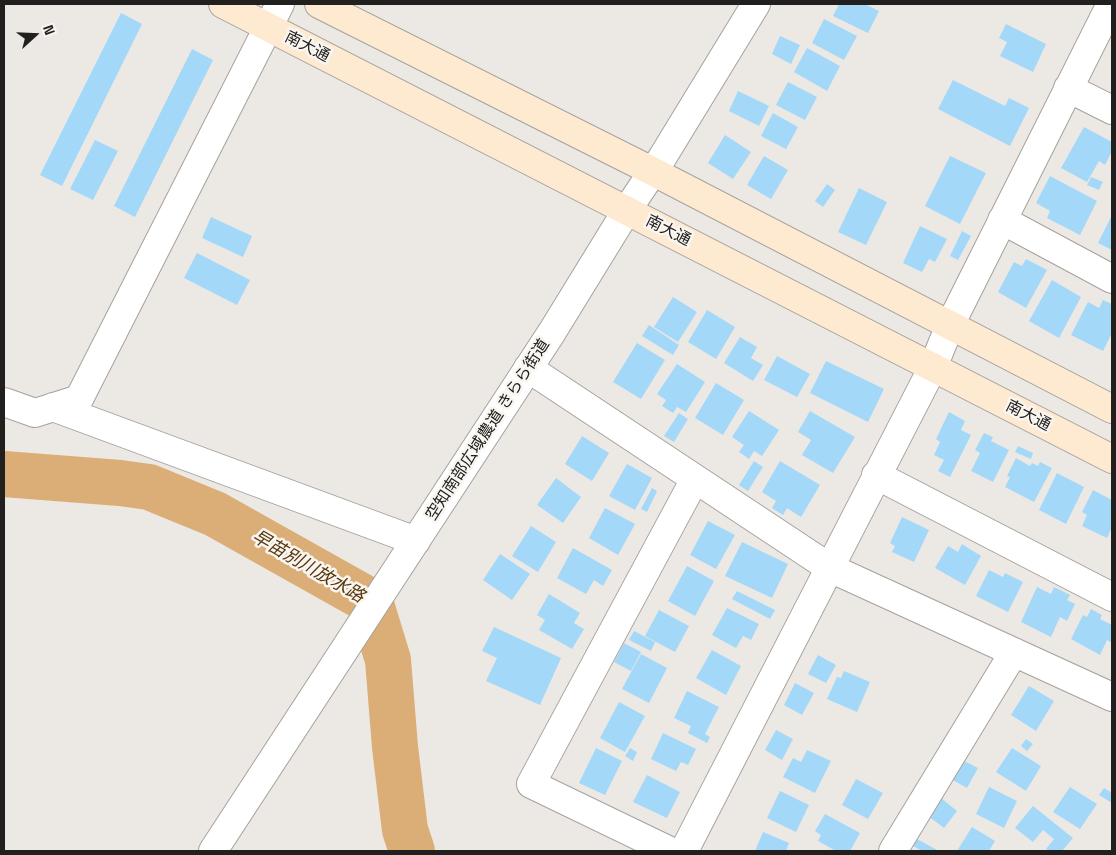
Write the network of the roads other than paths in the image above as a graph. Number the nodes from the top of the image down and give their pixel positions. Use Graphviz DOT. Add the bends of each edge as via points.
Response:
graph roads {
  1 [pos="223,4"];
  2 [pos="319,4"];
  3 [pos="756,4"];
  4 [pos="1111,4"];
  5 [pos="274,15"];
  6 [pos="1068,88"];
  7 [pos="1112,110"];
  8 [pos="654,172"];
  9 [pos="627,210"];
  10 [pos="1002,220"];
  11 [pos="1112,279"];
  12 [pos="950,325"];
  13 [pos="933,367"];
  14 [pos="528,368"];
  15 [pos="4,402"];
  16 [pos="54,407"];
  17 [pos="1112,409"];
  18 [pos="1112,459"];
  19 [pos="876,475"];
  20 [pos="694,479"];
  21 [pos="416,541"];
  22 [pos="830,568"];
  23 [pos="1112,597"];
  24 [pos="1014,652"];
  25 [pos="1112,697"];
  26 [pos="213,851"];
  27 [pos="670,851"];
  28 [pos="684,851"];
  29 [pos="893,851"];
  1 -- 5 [label="main road, 南大通"];
  2 -- 8 [label="main road"];
  3 -- 8 [label="street, 空知南部広域農道 きらら街道"];
  4 -- 6 [label="street"];
  5 -- 9 [label="main road, 南大通"];
  5 -- 16 [label="street" via="79,399"];
  6 -- 7 [label="street"];
  6 -- 10 [label="street"];
  8 -- 9 [label="street, 空知南部広域農道 きらら街道"];
  8 -- 12 [label="main road"];
  9 -- 13 [label="main road, 南大通"];
  9 -- 14 [label="street, 空知南部広域農道 きらら街道"];
  10 -- 11 [label="street"];
  10 -- 12 [label="street"];
  12 -- 13 [label="street"];
  12 -- 17 [label="main road"];
  13 -- 18 [label="main road, 南大通"];
  13 -- 19 [label="street"];
  14 -- 20 [label="street"];
  14 -- 21 [label="street, 空知南部広域農道 きらら街道"];
  15 -- 16 [label="street" via="35,413"];
  16 -- 21 [label="street"];
  19 -- 22 [label="street"];
  19 -- 23 [label="street"];
  20 -- 22 [label="street"];
  20 -- 27 [label="street" via="532,784"];
  21 -- 26 [label="street, 空知南部広域農道 きらら街道"];
  22 -- 24 [label="street"];
  22 -- 28 [label="street"];
  24 -- 25 [label="street"];
  24 -- 29 [label="street"];
}
